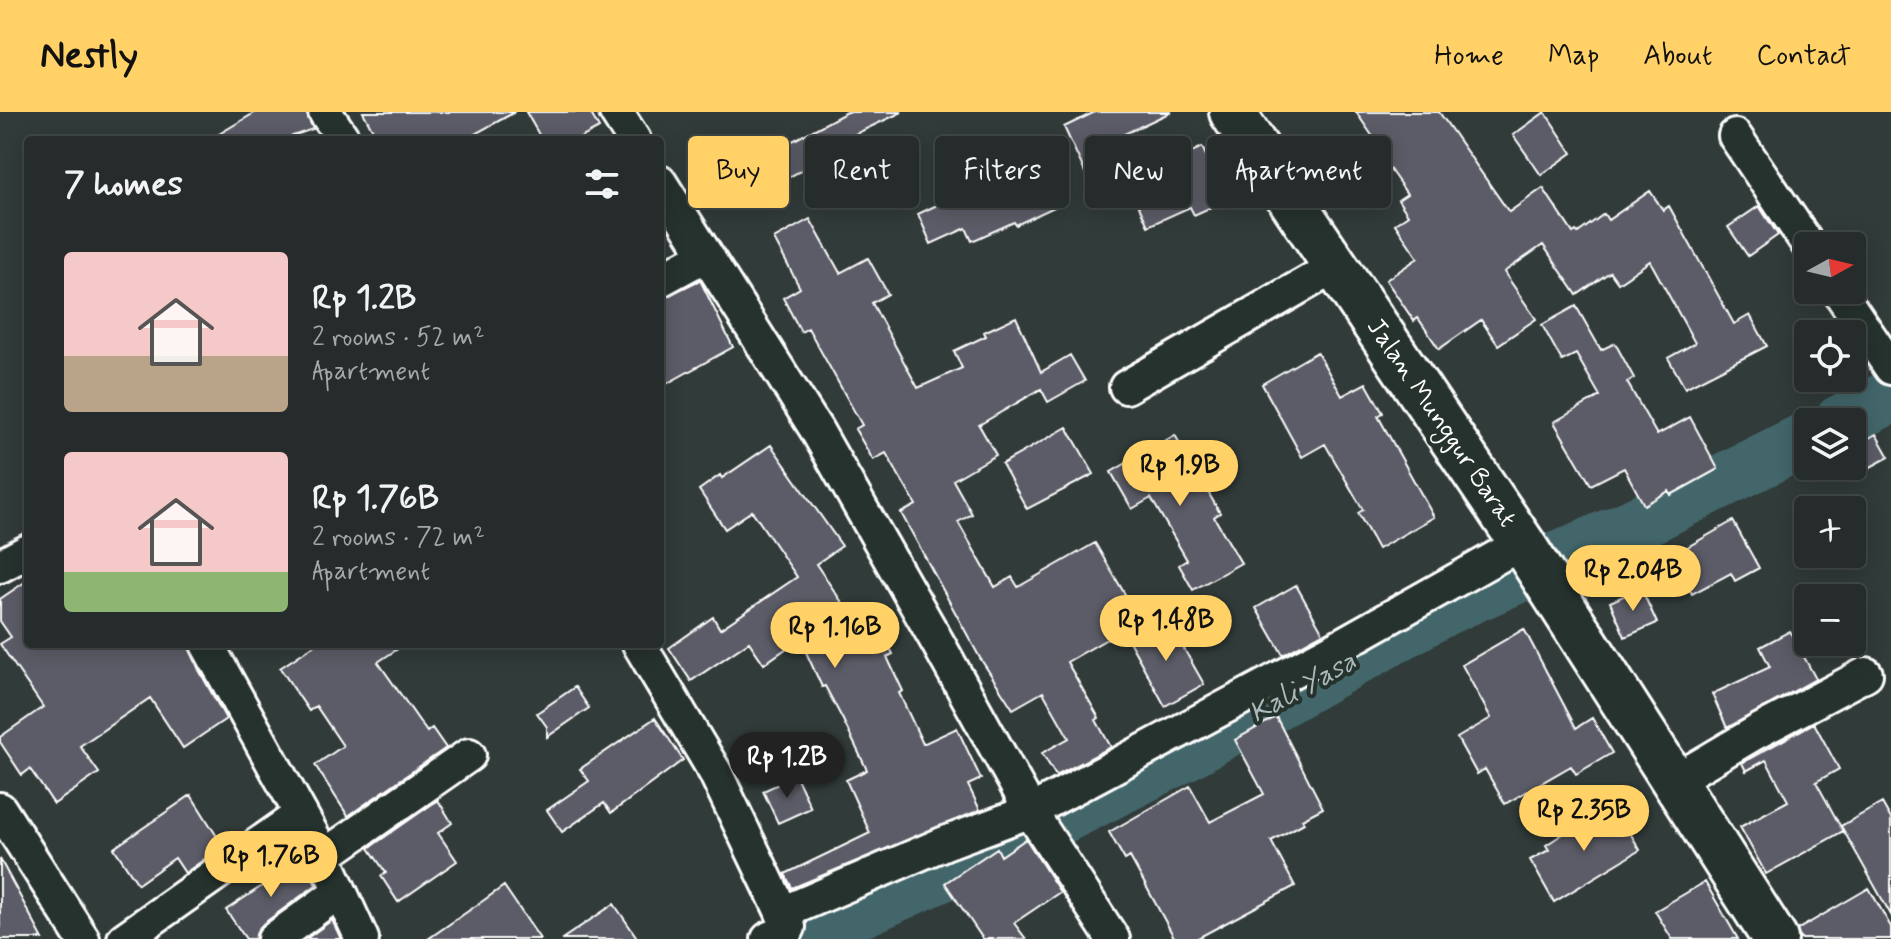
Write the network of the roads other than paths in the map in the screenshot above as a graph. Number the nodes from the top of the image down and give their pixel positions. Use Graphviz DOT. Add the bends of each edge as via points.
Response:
graph roads {
  1 [pos="616,112"];
  2 [pos="1232,112"];
  3 [pos="631,136"];
  4 [pos="1735,136"];
  5 [pos="664,188"];
  6 [pos="1800,232"];
  7 [pos="706,255"];
  8 [pos="1336,266"];
  9 [pos="664,278"];
  10 [pos="1848,304"];
  11 [pos="1890,366"];
  12 [pos="1126,387"];
  13 [pos="24,553"];
  14 [pos="1534,561"];
  15 [pos="0,566"];
  16 [pos="209,648"];
  17 [pos="641,648"];
  18 [pos="1866,674"];
  19 [pos="469,755"];
  20 [pos="1674,781"];
  21 [pos="0,809"];
  22 [pos="301,814"];
  23 [pos="1037,821"];
  24 [pos="324,856"];
  25 [pos="339,892"];
  26 [pos="775,926"];
  27 [pos="83,939"];
  28 [pos="124,939"];
  29 [pos="274,939"];
  30 [pos="362,939"];
  31 [pos="1113,939"];
  32 [pos="1775,939"];
  1 -- 3 [label="street"];
  2 -- 8 [label="street, Jalan Munggur Barat"];
  4 -- 6 [label="street"];
  5 -- 7 [label="street"];
  7 -- 9 [label="street"];
  7 -- 23 [label="street" via="816,429"];
  8 -- 12 [label="street"];
  8 -- 14 [label="street, Jalan Munggur Barat"];
  10 -- 11 [label="street"];
  13 -- 15 [label="street"];
  14 -- 20 [label="street, Jalan Munggur Barat"];
  14 -- 23 [label="street" via="1330,651"];
  16 -- 22 [label="street"];
  17 -- 26 [label="street" via="715,772"];
  18 -- 20 [label="street"];
  19 -- 24 [label="street"];
  20 -- 32 [label="street, Jalan Munggur Barat"];
  21 -- 27 [label="street"];
  22 -- 24 [label="street"];
  22 -- 28 [label="street"];
  23 -- 26 [label="street" via="945,843"];
  23 -- 31 [label="street"];
  24 -- 25 [label="street"];
  25 -- 29 [label="street"];
  25 -- 30 [label="street"];
}
